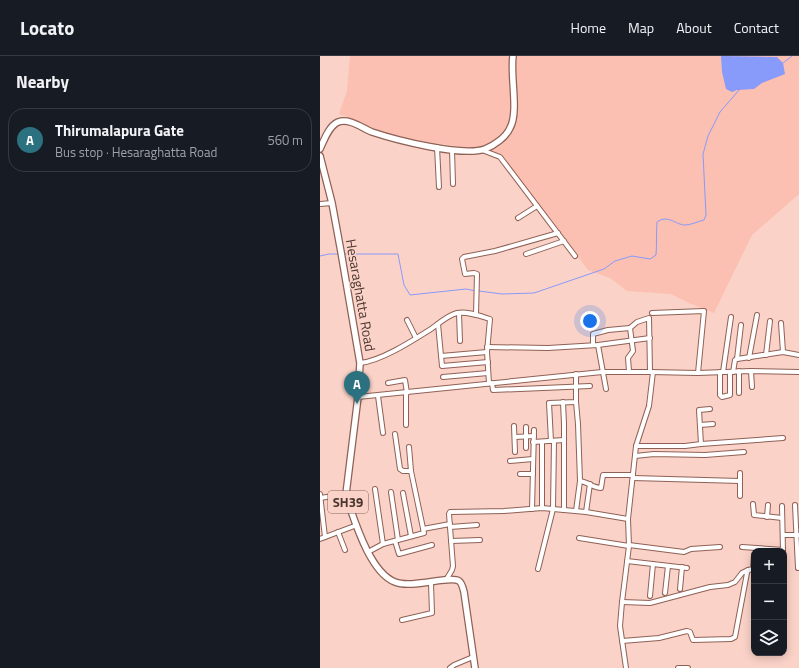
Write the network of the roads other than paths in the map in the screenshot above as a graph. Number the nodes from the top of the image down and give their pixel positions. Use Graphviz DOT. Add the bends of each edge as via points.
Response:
graph roads {
  1 [pos="513,56"];
  2 [pos="437,147"];
  3 [pos="320,149"];
  4 [pos="452,150"];
  5 [pos="480,150"];
  6 [pos="320,156"];
  7 [pos="453,184"];
  8 [pos="439,187"];
  9 [pos="332,203"];
  10 [pos="320,204"];
  11 [pos="537,206"];
  12 [pos="518,218"];
  13 [pos="558,234"];
  14 [pos="564,241"];
  15 [pos="526,254"];
  16 [pos="575,256"];
  17 [pos="459,313"];
  18 [pos="652,313"];
  19 [pos="757,314"];
  20 [pos="476,315"];
  21 [pos="731,318"];
  22 [pos="408,320"];
  23 [pos="770,321"];
  24 [pos="781,323"];
  25 [pos="438,324"];
  26 [pos="741,325"];
  27 [pos="630,328"];
  28 [pos="416,338"];
  29 [pos="650,338"];
  30 [pos="631,340"];
  31 [pos="460,341"];
  32 [pos="595,345"];
  33 [pos="487,349"];
  34 [pos="783,352"];
  35 [pos="766,355"];
  36 [pos="799,355"];
  37 [pos="441,356"];
  38 [pos="750,358"];
  39 [pos="737,359"];
  40 [pos="488,362"];
  41 [pos="360,363"];
  42 [pos="739,371"];
  43 [pos="752,371"];
  44 [pos="602,372"];
  45 [pos="629,372"];
  46 [pos="651,372"];
  47 [pos="721,372"];
  48 [pos="732,372"];
  49 [pos="799,372"];
  50 [pos="488,373"];
  51 [pos="698,373"];
  52 [pos="576,374"];
  53 [pos="443,377"];
  54 [pos="388,382"];
  55 [pos="490,383"];
  56 [pos="576,386"];
  57 [pos="590,386"];
  58 [pos="752,387"];
  59 [pos="606,389"];
  60 [pos="407,393"];
  61 [pos="740,393"];
  62 [pos="378,396"];
  63 [pos="358,397"];
  64 [pos="563,402"];
  65 [pos="576,402"];
  66 [pos="710,409"];
  67 [pos="713,424"];
  68 [pos="406,425"];
  69 [pos="700,425"];
  70 [pos="514,426"];
  71 [pos="526,427"];
  72 [pos="534,430"];
  73 [pos="383,433"];
  74 [pos="394,434"];
  75 [pos="526,436"];
  76 [pos="534,436"];
  77 [pos="515,437"];
  78 [pos="783,438"];
  79 [pos="564,440"];
  80 [pos="553,441"];
  81 [pos="533,442"];
  82 [pos="542,442"];
  83 [pos="701,444"];
  84 [pos="636,446"];
  85 [pos="409,447"];
  86 [pos="526,448"];
  87 [pos="515,452"];
  88 [pos="744,452"];
  89 [pos="635,456"];
  90 [pos="533,459"];
  91 [pos="510,461"];
  92 [pos="411,470"];
  93 [pos="740,472"];
  94 [pos="520,474"];
  95 [pos="533,474"];
  96 [pos="633,476"];
  97 [pos="580,481"];
  98 [pos="740,481"];
  99 [pos="590,484"];
  100 [pos="375,489"];
  101 [pos="391,492"];
  102 [pos="403,492"];
  103 [pos="320,494"];
  104 [pos="346,494"];
  105 [pos="740,496"];
  106 [pos="320,498"];
  107 [pos="753,504"];
  108 [pos="768,505"];
  109 [pos="795,505"];
  110 [pos="782,506"];
  111 [pos="542,508"];
  112 [pos="532,509"];
  113 [pos="553,509"];
  114 [pos="564,510"];
  115 [pos="576,511"];
  116 [pos="586,512"];
  117 [pos="767,517"];
  118 [pos="782,518"];
  119 [pos="628,519"];
  120 [pos="478,525"];
  121 [pos="356,526"];
  122 [pos="450,526"];
  123 [pos="423,529"];
  124 [pos="338,532"];
  125 [pos="782,535"];
  126 [pos="798,535"];
  127 [pos="411,536"];
  128 [pos="322,538"];
  129 [pos="579,538"];
  130 [pos="480,540"];
  131 [pos="397,541"];
  132 [pos="451,541"];
  133 [pos="383,544"];
  134 [pos="432,545"];
  135 [pos="629,546"];
  136 [pos="720,547"];
  137 [pos="742,548"];
  138 [pos="783,548"];
  139 [pos="345,550"];
  140 [pos="751,550"];
  141 [pos="368,552"];
  142 [pos="627,561"];
  143 [pos="653,564"];
  144 [pos="668,566"];
  145 [pos="798,568"];
  146 [pos="538,569"];
  147 [pos="748,570"];
  148 [pos="751,570"];
  149 [pos="446,580"];
  150 [pos="431,582"];
  151 [pos="680,589"];
  152 [pos="664,593"];
  153 [pos="650,596"];
  154 [pos="622,602"];
  155 [pos="402,620"];
  156 [pos="622,642"];
  157 [pos="474,657"];
  158 [pos="450,668"];
  159 [pos="475,668"];
  160 [pos="626,668"];
  161 [pos="678,668"];
  162 [pos="688,668"];
  1 -- 5 [label="main road" via="515,114 511,128 500,140"];
  2 -- 3 [label="main road" via="393,139 347,121 337,122 328,132"];
  2 -- 4 [label="main road"];
  2 -- 8 [label="street"];
  4 -- 5 [label="main road"];
  4 -- 7 [label="street"];
  5 -- 11 [label="street" via="500,158"];
  6 -- 9 [label="main road, Hesaraghatta Road / SH39"];
  9 -- 10 [label="street"];
  9 -- 41 [label="main road, Hesaraghatta Road / SH39"];
  11 -- 12 [label="street"];
  11 -- 13 [label="street"];
  13 -- 14 [label="street"];
  13 -- 20 [label="street" via="462,259 463,272 477,274"];
  14 -- 15 [label="street"];
  14 -- 16 [label="street"];
  17 -- 20 [label="street"];
  17 -- 25 [label="street"];
  17 -- 31 [label="street"];
  18 -- 51 [label="street" via="704,311"];
  19 -- 38 [label="street"];
  20 -- 33 [label="street" via="490,319"];
  21 -- 47 [label="street"];
  22 -- 28 [label="street"];
  23 -- 35 [label="street"];
  24 -- 34 [label="street"];
  25 -- 28 [label="street"];
  25 -- 37 [label="street"];
  26 -- 39 [label="street"];
  27 -- 29 [label="street" via="636,322 649,318"];
  27 -- 30 [label="street"];
  27 -- 32 [label="street" via="594,334"];
  28 -- 41 [label="street" via="371,362"];
  29 -- 30 [label="street"];
  29 -- 46 [label="street"];
  30 -- 32 [label="street"];
  30 -- 45 [label="street" via="633,352 628,358"];
  32 -- 33 [label="street"];
  32 -- 44 [label="street"];
  33 -- 37 [label="street"];
  33 -- 40 [label="street"];
  34 -- 35 [label="street"];
  34 -- 36 [label="street"];
  35 -- 38 [label="street"];
  37 -- 40 [label="street" via="442,366"];
  38 -- 39 [label="street"];
  39 -- 48 [label="street"];
  40 -- 50 [label="street"];
  41 -- 63 [label="main road, Hesaraghatta Road / SH39"];
  42 -- 43 [label="street"];
  42 -- 48 [label="street"];
  42 -- 61 [label="street"];
  43 -- 49 [label="street"];
  43 -- 58 [label="street"];
  44 -- 45 [label="street"];
  44 -- 52 [label="street"];
  44 -- 59 [label="street"];
  45 -- 46 [label="street"];
  46 -- 51 [label="street"];
  46 -- 84 [label="street" via="649,406"];
  47 -- 48 [label="street"];
  47 -- 48 [label="street" via="722,397 730,395"];
  47 -- 51 [label="street"];
  50 -- 53 [label="street"];
  50 -- 55 [label="street"];
  52 -- 55 [label="street"];
  52 -- 56 [label="street"];
  54 -- 60 [label="street" via="405,380"];
  55 -- 56 [label="street" via="493,390"];
  55 -- 60 [label="street"];
  56 -- 57 [label="street"];
  56 -- 65 [label="street"];
  60 -- 62 [label="street"];
  60 -- 68 [label="street"];
  62 -- 63 [label="street"];
  62 -- 73 [label="street"];
  63 -- 104 [label="main road, Hesaraghatta Road / SH39"];
  64 -- 65 [label="street"];
  64 -- 79 [label="street"];
  64 -- 80 [label="street" via="549,403"];
  65 -- 97 [label="street"];
  66 -- 69 [label="street" via="699,410"];
  67 -- 69 [label="street"];
  69 -- 83 [label="street"];
  70 -- 77 [label="street"];
  71 -- 75 [label="street"];
  72 -- 76 [label="street"];
  74 -- 92 [label="street" via="400,469"];
  75 -- 76 [label="street"];
  75 -- 77 [label="street"];
  75 -- 86 [label="street"];
  76 -- 81 [label="street"];
  77 -- 87 [label="street"];
  78 -- 83 [label="street"];
  79 -- 80 [label="street"];
  79 -- 114 [label="street"];
  80 -- 82 [label="street"];
  80 -- 113 [label="street"];
  81 -- 82 [label="street"];
  81 -- 90 [label="street"];
  82 -- 111 [label="street"];
  83 -- 84 [label="street"];
  84 -- 89 [label="street"];
  85 -- 92 [label="street"];
  88 -- 89 [label="street"];
  89 -- 96 [label="street"];
  90 -- 91 [label="street"];
  90 -- 95 [label="street"];
  92 -- 123 [label="street"];
  93 -- 98 [label="street"];
  94 -- 95 [label="street"];
  95 -- 112 [label="street"];
  96 -- 98 [label="street"];
  96 -- 99 [label="street" via="603,475 601,488 594,488"];
  96 -- 119 [label="street"];
  97 -- 99 [label="street"];
  97 -- 115 [label="street"];
  98 -- 105 [label="street"];
  99 -- 116 [label="street"];
  100 -- 133 [label="street"];
  101 -- 131 [label="street"];
  102 -- 127 [label="street"];
  103 -- 106 [label="street"];
  104 -- 106 [label="street"];
  104 -- 121 [label="main road, Hesaraghatta Road / SH39"];
  106 -- 128 [label="street"];
  107 -- 117 [label="street" via="754,516"];
  108 -- 117 [label="street"];
  109 -- 126 [label="street"];
  110 -- 118 [label="street"];
  111 -- 112 [label="street"];
  111 -- 113 [label="street"];
  112 -- 122 [label="street" via="450,512"];
  113 -- 114 [label="street"];
  113 -- 146 [label="street"];
  114 -- 115 [label="street"];
  115 -- 116 [label="street"];
  116 -- 119 [label="street"];
  117 -- 118 [label="street"];
  118 -- 125 [label="street"];
  119 -- 135 [label="street"];
  120 -- 122 [label="street"];
  121 -- 124 [label="street"];
  121 -- 141 [label="main road, Hesaraghatta Road / SH39"];
  122 -- 123 [label="street"];
  122 -- 132 [label="street"];
  123 -- 127 [label="street" via="424,533"];
  124 -- 128 [label="street"];
  124 -- 139 [label="street"];
  125 -- 126 [label="street"];
  125 -- 138 [label="street"];
  126 -- 145 [label="street"];
  127 -- 131 [label="street"];
  129 -- 135 [label="street"];
  130 -- 132 [label="street"];
  131 -- 133 [label="street"];
  131 -- 134 [label="street" via="399,554"];
  132 -- 149 [label="street" via="452,570"];
  133 -- 141 [label="street"];
  135 -- 136 [label="street" via="684,552 691,549"];
  135 -- 142 [label="street"];
  137 -- 140 [label="street"];
  141 -- 150 [label="main road, Hesaraghatta Road / SH39" via="381,572 390,580 404,584"];
  142 -- 143 [label="street"];
  142 -- 154 [label="street"];
  143 -- 144 [label="street"];
  143 -- 153 [label="street"];
  144 -- 151 [label="street" via="685,568"];
  144 -- 152 [label="street"];
  147 -- 148 [label="street"];
  147 -- 154 [label="street" via="728,585 710,587 650,603"];
  147 -- 156 [label="street" via="735,637 692,640 690,632 687,631 659,638"];
  149 -- 150 [label="main road, Hesaraghatta Road / SH39"];
  149 -- 157 [label="main road, Hesaraghatta Road / SH39" via="458,580 462,585"];
  150 -- 155 [label="street" via="432,613"];
  154 -- 156 [label="street"];
  156 -- 160 [label="street"];
  157 -- 158 [label="street"];
  157 -- 159 [label="main road, Hesaraghatta Road / SH39"];
  161 -- 162 [label="street"];
}
